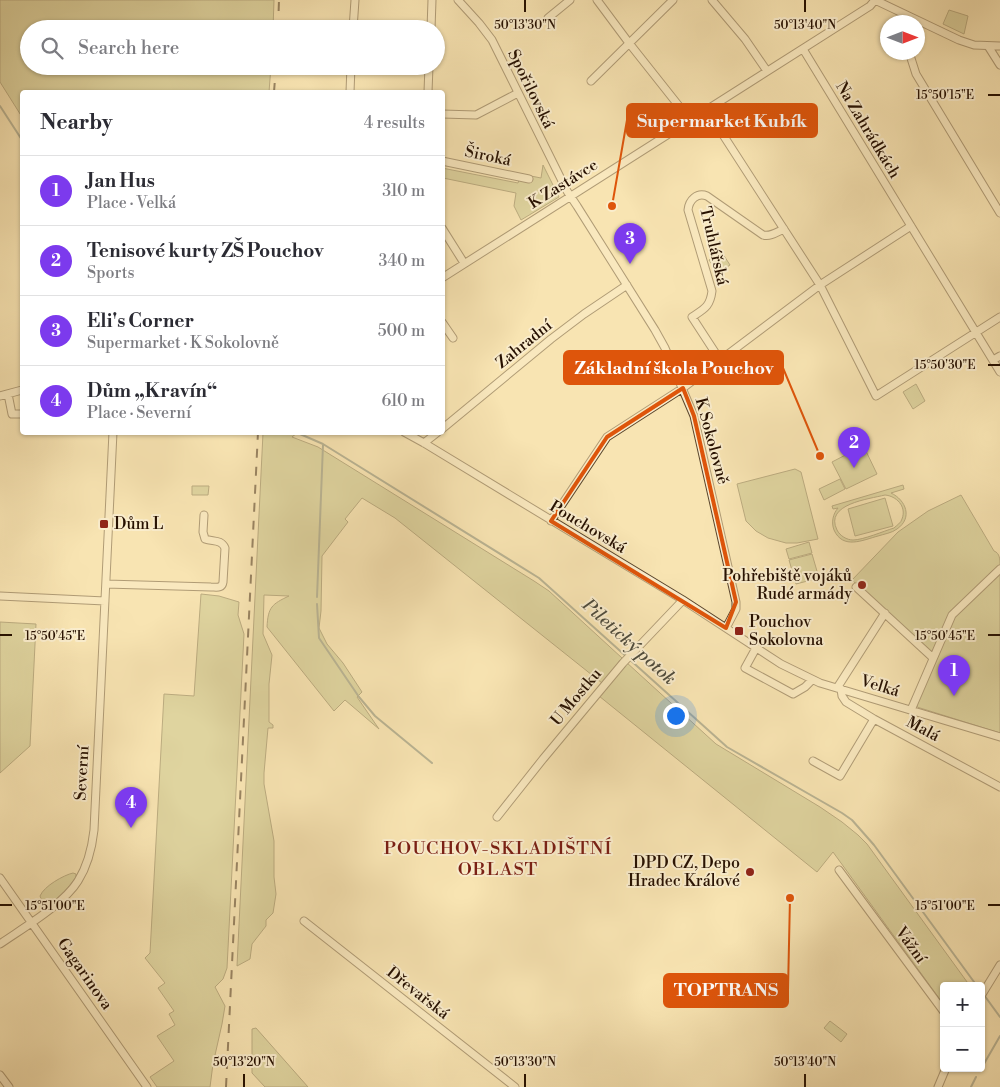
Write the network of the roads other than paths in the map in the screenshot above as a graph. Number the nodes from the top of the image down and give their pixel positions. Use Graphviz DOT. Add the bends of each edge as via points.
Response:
graph roads {
  1 [pos="355,0"];
  2 [pos="432,0"];
  3 [pos="458,0"];
  4 [pos="570,0"];
  5 [pos="598,0"];
  6 [pos="672,0"];
  7 [pos="712,0"];
  8 [pos="875,0"];
  9 [pos="899,15"];
  10 [pos="548,18"];
  11 [pos="354,20"];
  12 [pos="431,20"];
  13 [pos="925,26"];
  14 [pos="629,43"];
  15 [pos="988,46"];
  16 [pos="1000,46"];
  17 [pos="802,48"];
  18 [pos="912,60"];
  19 [pos="1000,65"];
  20 [pos="767,71"];
  21 [pos="351,75"];
  22 [pos="429,75"];
  23 [pos="591,81"];
  24 [pos="350,90"];
  25 [pos="428,90"];
  26 [pos="518,93"];
  27 [pos="707,110"];
  28 [pos="445,114"];
  29 [pos="690,120"];
  30 [pos="445,162"];
  31 [pos="528,179"];
  32 [pos="570,196"];
  33 [pos="1000,214"];
  34 [pos="911,226"];
  35 [pos="784,228"];
  36 [pos="445,233"];
  37 [pos="464,263"];
  38 [pos="445,276"];
  39 [pos="627,285"];
  40 [pos="820,285"];
  41 [pos="1000,317"];
  42 [pos="445,326"];
  43 [pos="976,332"];
  44 [pos="453,338"];
  45 [pos="1000,356"];
  46 [pos="720,360"];
  47 [pos="993,360"];
  48 [pos="1000,372"];
  49 [pos="683,388"];
  50 [pos="20,391"];
  51 [pos="4,395"];
  52 [pos="20,414"];
  53 [pos="445,426"];
  54 [pos="113,435"];
  55 [pos="409,435"];
  56 [pos="434,435"];
  57 [pos="424,443"];
  58 [pos="204,515"];
  59 [pos="552,521"];
  60 [pos="1000,569"];
  61 [pos="106,584"];
  62 [pos="856,587"];
  63 [pos="0,596"];
  64 [pos="682,600"];
  65 [pos="105,601"];
  66 [pos="885,613"];
  67 [pos="726,628"];
  68 [pos="756,648"];
  69 [pos="933,658"];
  70 [pos="812,680"];
  71 [pos="839,688"];
  72 [pos="911,710"];
  73 [pos="874,718"];
  74 [pos="1000,737"];
  75 [pos="813,761"];
  76 [pos="1000,787"];
  77 [pos="497,817"];
  78 [pos="839,870"];
  79 [pos="0,878"];
  80 [pos="304,921"];
  81 [pos="32,922"];
  82 [pos="0,944"];
  83 [pos="1000,965"];
  84 [pos="985,990"];
  85 [pos="940,1007"];
  86 [pos="944,1072"];
  87 [pos="0,1075"];
  88 [pos="8,1087"];
  89 [pos="147,1087"];
  90 [pos="515,1087"];
  91 [pos="938,1087"];
  1 -- 11 [label="street"];
  2 -- 12 [label="street"];
  3 -- 26 [label="street, Spořilovská" via="492,40"];
  4 -- 10 [label="street"];
  5 -- 14 [label="street"];
  6 -- 14 [label="street"];
  7 -- 20 [label="street"];
  8 -- 9 [label="street"];
  8 -- 17 [label="street, K Zastávce"];
  13 -- 15 [label="street" via="974,45"];
  14 -- 23 [label="street"];
  14 -- 29 [label="street"];
  15 -- 16 [label="street"];
  15 -- 19 [label="street"];
  17 -- 20 [label="street, K Zastávce"];
  17 -- 34 [label="street, Na Zahrádkách"];
  18 -- 33 [label="street" via="916,74"];
  20 -- 27 [label="street, K Zastávce"];
  21 -- 24 [label="street"];
  22 -- 25 [label="street"];
  26 -- 28 [label="street" via="476,115"];
  26 -- 32 [label="street, Spořilovská"];
  27 -- 29 [label="street, K Zastávce"];
  27 -- 35 [label="street"];
  29 -- 32 [label="street, K Zastávce"];
  30 -- 31 [label="street, Široká"];
  32 -- 37 [label="street, K Zastávce"];
  32 -- 39 [label="street, K Sokolovně"];
  34 -- 40 [label="street"];
  34 -- 43 [label="street, Na Zahrádkách"];
  35 -- 40 [label="street"];
  35 -- 46 [label="street, Truhlářská" via="774,234 763,235 703,194 692,200 688,207 712,291 711,301 692,317"];
  36 -- 37 [label="street"];
  37 -- 38 [label="street, K Zastávce"];
  39 -- 49 [label="street, K Sokolovně" via="665,348"];
  39 -- 53 [label="street, Zahradní" via="551,339"];
  40 -- 43 [label="street" via="876,396"];
  40 -- 46 [label="street"];
  41 -- 43 [label="street"];
  42 -- 44 [label="street"];
  43 -- 47 [label="street, Na Zahrádkách"];
  45 -- 47 [label="street"];
  46 -- 49 [label="street"];
  47 -- 48 [label="street, Na Zahrádkách"];
  49 -- 59 [label="street" via="607,436"];
  49 -- 67 [label="street, K Sokolovně" via="694,416 736,602 736,609"];
  50 -- 51 [label="street"];
  51 -- 52 [label="street" via="12,414"];
  54 -- 61 [label="street, Severní"];
  55 -- 57 [label="street, Pouchovská"];
  56 -- 57 [label="street"];
  57 -- 59 [label="street, Pouchovská"];
  58 -- 61 [label="street" via="205,539 220,542 225,548 221,587"];
  59 -- 64 [label="street, Pouchovská"];
  60 -- 69 [label="street" via="952,615"];
  61 -- 65 [label="street, Severní"];
  62 -- 66 [label="street"];
  63 -- 65 [label="street"];
  64 -- 67 [label="street, Pouchovská"];
  64 -- 77 [label="street, U Mostku" via="623,663"];
  65 -- 81 [label="street, Severní" via="91,848 73,887"];
  66 -- 69 [label="street"];
  66 -- 71 [label="street, Velká"];
  67 -- 68 [label="street, Pouchovská"];
  68 -- 70 [label="street, Pouchovská"];
  68 -- 70 [label="street" via="745,668 792,694"];
  69 -- 72 [label="street"];
  70 -- 71 [label="street, Pouchovská"];
  71 -- 72 [label="street, Velká"];
  71 -- 73 [label="street, Malá" via="846,702"];
  72 -- 74 [label="street, Velká"];
  73 -- 75 [label="street" via="840,776"];
  73 -- 76 [label="street, Malá"];
  78 -- 85 [label="street, Vážní"];
  79 -- 81 [label="street, Gagarinova"];
  80 -- 90 [label="street, Dřevařská"];
  81 -- 82 [label="street, Severní"];
  81 -- 89 [label="street, Gagarinova"];
  83 -- 84 [label="street"];
  86 -- 91 [label="street"];
  87 -- 88 [label="street"];
}
